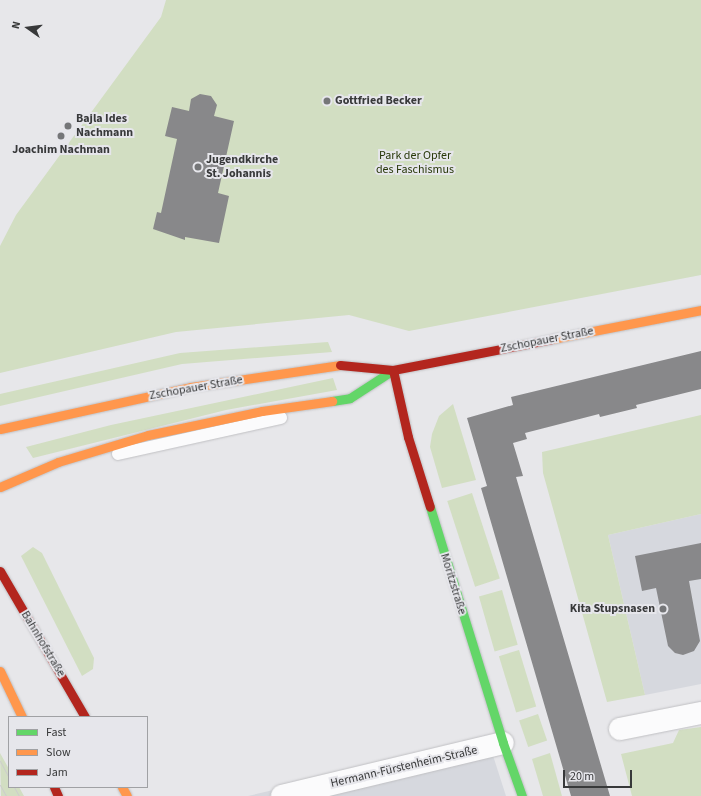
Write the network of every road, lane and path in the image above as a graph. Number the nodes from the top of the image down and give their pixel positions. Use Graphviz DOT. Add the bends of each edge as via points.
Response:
graph roads {
  1 [pos="701,310"];
  2 [pos="393,370"];
  3 [pos="350,398"];
  4 [pos="0,429"];
  5 [pos="58,462"];
  6 [pos="0,487"];
  7 [pos="0,571"];
  8 [pos="0,671"];
  9 [pos="701,713"];
  10 [pos="22,716"];
  11 [pos="84,716"];
  12 [pos="620,729"];
  13 [pos="503,744"];
  14 [pos="282,796"];
  15 [pos="522,796"];
  1 -- 2 [label="main road, Zschopauer Straße"];
  2 -- 3 [label="main road, Zschopauer Straße"];
  2 -- 4 [label="main road, Zschopauer Straße" via="342,365 275,374 191,387"];
  2 -- 13 [label="main road, Moritzstraße" via="408,437"];
  3 -- 5 [label="lane, Zschopauer Straße" via="318,411 76,464"];
  5 -- 6 [label="main road, Zschopauer Straße"];
  7 -- 11 [label="main road, Bahnhofstraße"];
  8 -- 10 [label="main road"];
  9 -- 12 [label="street"];
  13 -- 14 [label="street, Hermann-Fürstenheim-Straße"];
  13 -- 15 [label="main road, Moritzstraße"];
}
